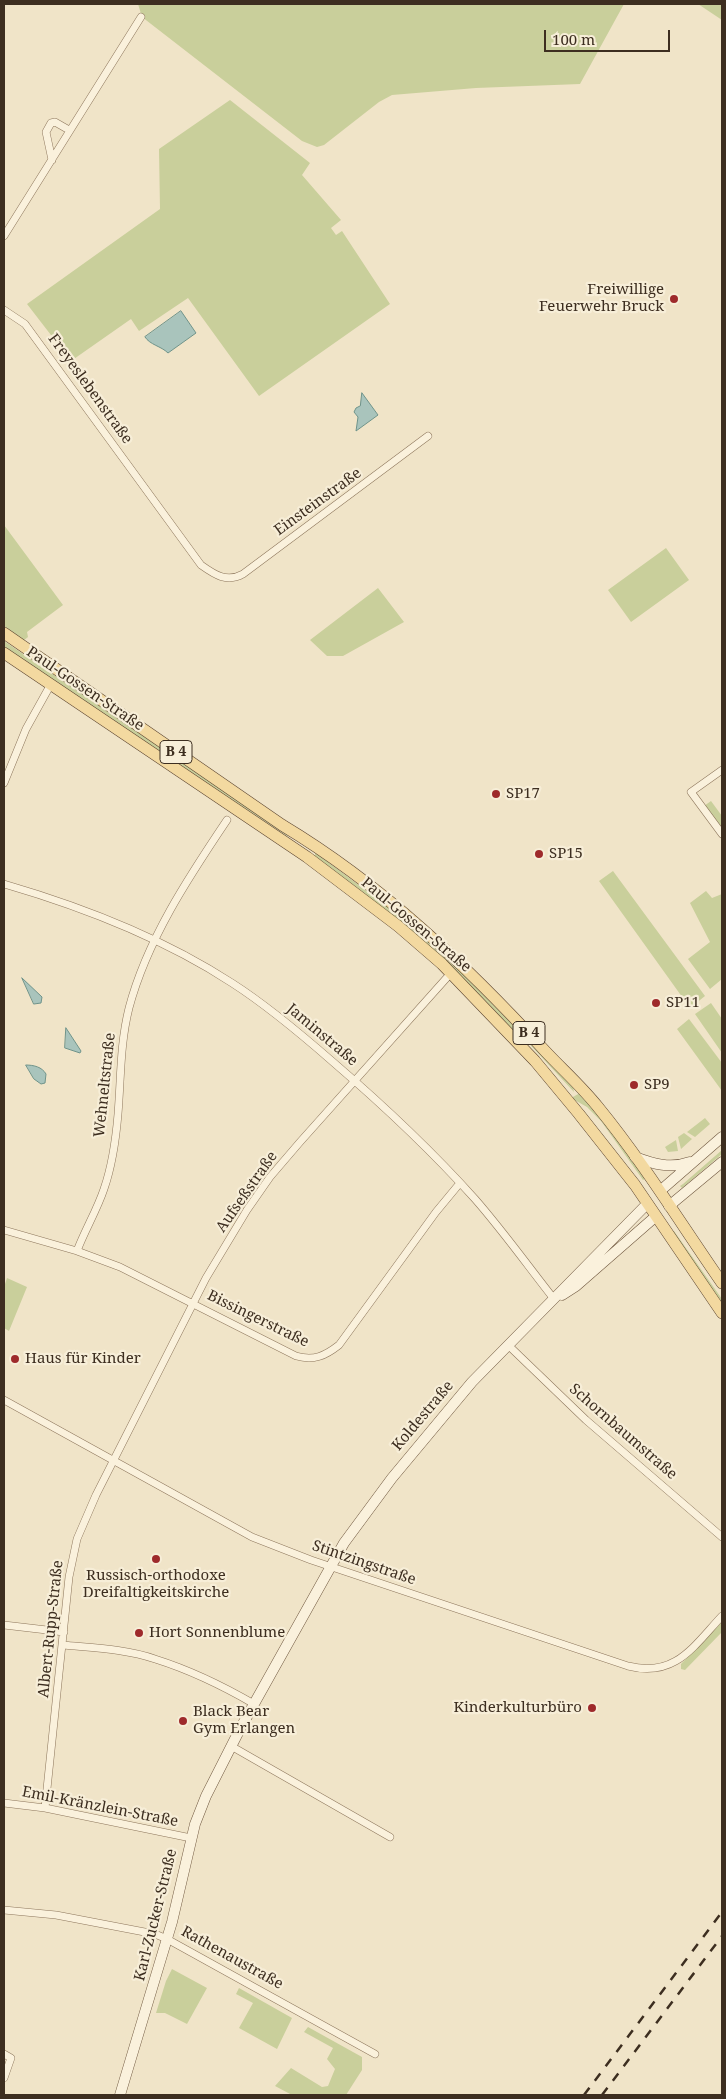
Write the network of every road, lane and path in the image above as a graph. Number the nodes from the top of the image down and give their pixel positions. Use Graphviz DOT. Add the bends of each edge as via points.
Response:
graph roads {
  1 [pos="141,17"];
  2 [pos="69,130"];
  3 [pos="52,160"];
  4 [pos="4,236"];
  5 [pos="4,310"];
  6 [pos="428,436"];
  7 [pos="220,576"];
  8 [pos="4,633"];
  9 [pos="4,652"];
  10 [pos="51,684"];
  11 [pos="722,770"];
  12 [pos="4,783"];
  13 [pos="227,820"];
  14 [pos="722,834"];
  15 [pos="332,857"];
  16 [pos="323,869"];
  17 [pos="4,884"];
  18 [pos="154,941"];
  19 [pos="451,973"];
  20 [pos="354,1080"];
  21 [pos="575,1082"];
  22 [pos="564,1095"];
  23 [pos="722,1137"];
  24 [pos="635,1157"];
  25 [pos="694,1161"];
  26 [pos="722,1162"];
  27 [pos="460,1184"];
  28 [pos="660,1192"];
  29 [pos="647,1204"];
  30 [pos="669,1206"];
  31 [pos="655,1217"];
  32 [pos="4,1230"];
  33 [pos="77,1251"];
  34 [pos="722,1283"];
  35 [pos="554,1300"];
  36 [pos="194,1303"];
  37 [pos="722,1313"];
  38 [pos="508,1345"];
  39 [pos="4,1400"];
  40 [pos="114,1460"];
  41 [pos="722,1537"];
  42 [pos="331,1566"];
  43 [pos="722,1616"];
  44 [pos="4,1625"];
  45 [pos="64,1632"];
  46 [pos="64,1645"];
  47 [pos="254,1704"];
  48 [pos="231,1746"];
  49 [pos="4,1803"];
  50 [pos="45,1808"];
  51 [pos="390,1837"];
  52 [pos="191,1838"];
  53 [pos="4,1910"];
  54 [pos="167,1939"];
  55 [pos="4,2054"];
  56 [pos="375,2054"];
  57 [pos="4,2078"];
  58 [pos="120,2095"];
  1 -- 2 [label="street"];
  2 -- 3 [label="street"];
  2 -- 3 [label="street" via="51,123 46,132"];
  3 -- 4 [label="street"];
  5 -- 7 [label="street, Freyeslebenstraße" via="25,324 201,566"];
  6 -- 7 [label="street, Einsteinstraße" via="243,574 231,579"];
  8 -- 15 [label="main road, Paul-Gossen-Straße / B 4"];
  9 -- 10 [label="main road, Paul-Gossen-Straße / B 4"];
  10 -- 12 [label="street" via="26,729"];
  10 -- 16 [label="main road, Paul-Gossen-Straße / B 4"];
  11 -- 14 [label="street" via="691,792"];
  13 -- 18 [label="street, Wehneltstraße"];
  15 -- 16 [label="main road" via="323,860"];
  15 -- 21 [label="main road, Paul-Gossen-Straße / B 4" via="379,891 461,963"];
  16 -- 19 [label="main road, Paul-Gossen-Straße / B 4" via="398,926"];
  17 -- 18 [label="street, Jaminstraße" via="104,918"];
  18 -- 20 [label="street, Jaminstraße" via="212,970 247,993"];
  18 -- 33 [label="street, Wehneltstraße" via="138,979 124,1031 118,1114 104,1188"];
  19 -- 20 [label="street, Aufseßstraße"];
  19 -- 22 [label="main road, Paul-Gossen-Straße / B 4"];
  20 -- 27 [label="street, Jaminstraße" via="429,1150"];
  20 -- 36 [label="street, Aufseßstraße" via="270,1177 242,1218"];
  21 -- 22 [label="main road" via="574,1094"];
  21 -- 24 [label="main road, Paul-Gossen-Straße / B 4"];
  22 -- 29 [label="main road, Paul-Gossen-Straße / B 4"];
  23 -- 25 [label="street"];
  24 -- 25 [label="street" via="668,1166"];
  24 -- 28 [label="main road, Paul-Gossen-Straße / B 4"];
  25 -- 28 [label="street"];
  26 -- 30 [label="street"];
  27 -- 35 [label="street, Jaminstraße"];
  27 -- 36 [label="street, Bissingerstraße" via="339,1345 318,1358 296,1356"];
  28 -- 29 [label="main road, Koldestraße"];
  28 -- 30 [label="main road, Paul-Gossen-Straße / B 4"];
  29 -- 31 [label="main road, Paul-Gossen-Straße / B 4"];
  29 -- 35 [label="street, Koldestraße"];
  30 -- 31 [label="main road"];
  30 -- 34 [label="main road, Paul-Gossen-Straße / B 4"];
  31 -- 35 [label="street, Koldestraße" via="576,1286"];
  31 -- 37 [label="main road, Paul-Gossen-Straße / B 4"];
  32 -- 33 [label="street, Bissingerstraße"];
  33 -- 36 [label="street, Bissingerstraße" via="120,1267"];
  35 -- 38 [label="street, Koldestraße"];
  36 -- 40 [label="street, Aufseßstraße"];
  38 -- 41 [label="street, Schornbaumstraße" via="586,1420"];
  38 -- 42 [label="street, Koldestraße" via="392,1478"];
  39 -- 40 [label="street, Stintzingstraße"];
  40 -- 42 [label="street, Stintzingstraße" via="252,1537"];
  40 -- 45 [label="street, Albert-Rupp-Straße" via="77,1539 69,1577"];
  42 -- 43 [label="street, Stintzingstraße" via="650,1670 674,1663"];
  42 -- 47 [label="street, Karl-Zucker-Straße"];
  44 -- 45 [label="street"];
  45 -- 46 [label="street, Albert-Rupp-Straße"];
  46 -- 47 [label="street" via="154,1658 235,1692"];
  46 -- 50 [label="street, Albert-Rupp-Straße"];
  47 -- 48 [label="street, Karl-Zucker-Straße"];
  48 -- 51 [label="street"];
  48 -- 52 [label="street, Karl-Zucker-Straße" via="211,1783"];
  49 -- 50 [label="street, Emil-Kränzlein-Straße"];
  50 -- 52 [label="street, Emil-Kränzlein-Straße"];
  52 -- 54 [label="street, Karl-Zucker-Straße"];
  53 -- 54 [label="street, Rathenaustraße" via="56,1915"];
  54 -- 56 [label="street, Rathenaustraße"];
  54 -- 58 [label="street, Karl-Zucker-Straße"];
  55 -- 57 [label="street" via="11,2058"];
}
